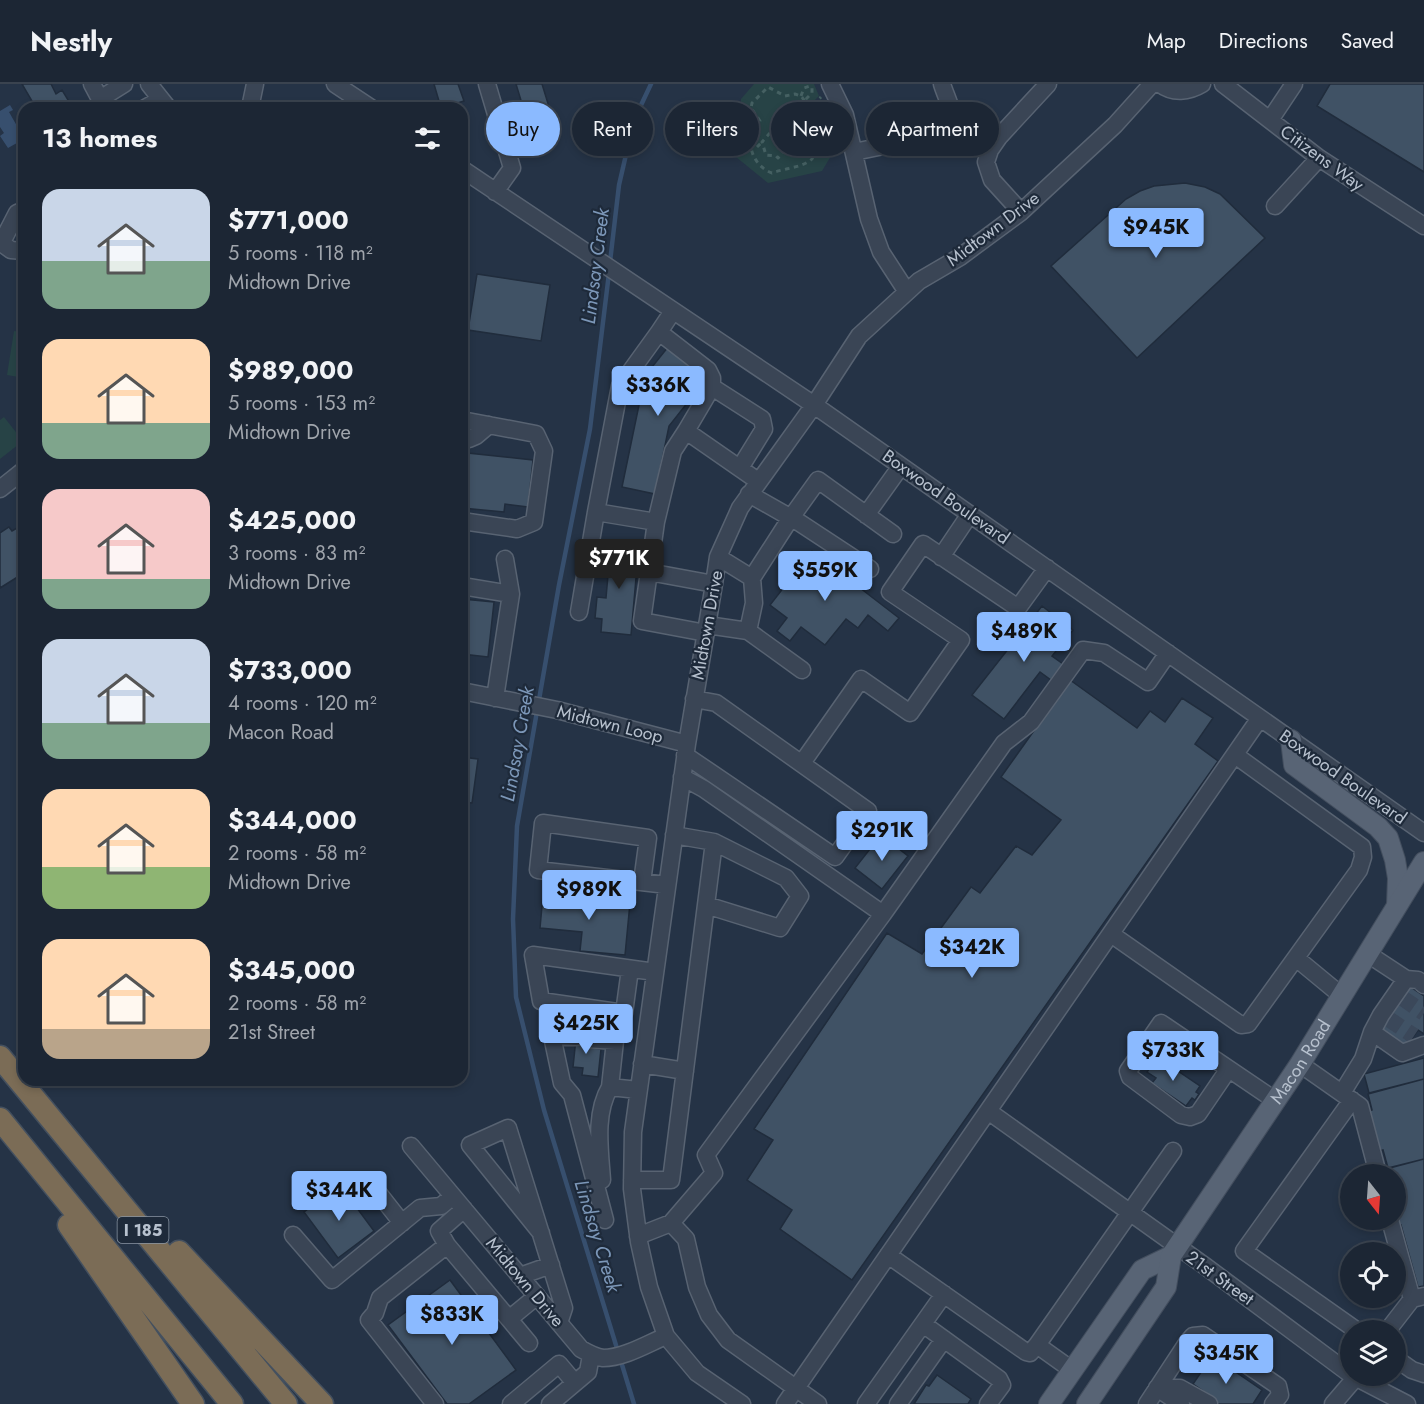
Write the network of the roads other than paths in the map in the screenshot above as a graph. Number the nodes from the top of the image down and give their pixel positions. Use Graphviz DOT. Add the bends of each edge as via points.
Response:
graph roads {
  1 [pos="92,84"];
  2 [pos="124,84"];
  3 [pos="255,84"];
  4 [pos="335,84"];
  5 [pos="487,84"];
  6 [pos="942,84"];
  7 [pos="1048,84"];
  8 [pos="1152,84"];
  9 [pos="1160,84"];
  10 [pos="1202,84"];
  11 [pos="1223,84"];
  12 [pos="1294,84"];
  13 [pos="832,88"];
  14 [pos="251,102"];
  15 [pos="361,102"];
  16 [pos="839,102"];
  17 [pos="1269,120"];
  18 [pos="854,152"];
  19 [pos="1319,158"];
  20 [pos="468,173"];
  21 [pos="495,192"];
  22 [pos="1275,206"];
  23 [pos="1021,212"];
  24 [pos="18,213"];
  25 [pos="1424,226"];
  26 [pos="1,242"];
  27 [pos="18,251"];
  28 [pos="907,292"];
  29 [pos="673,310"];
  30 [pos="659,332"];
  31 [pos="712,387"];
  32 [pos="814,405"];
  33 [pos="468,421"];
  34 [pos="489,425"];
  35 [pos="686,431"];
  36 [pos="469,439"];
  37 [pos="901,466"];
  38 [pos="740,468"];
  39 [pos="18,475"];
  40 [pos="754,488"];
  41 [pos="0,489"];
  42 [pos="596,512"];
  43 [pos="970,514"];
  44 [pos="866,515"];
  45 [pos="790,519"];
  46 [pos="468,522"];
  47 [pos="657,522"];
  48 [pos="893,534"];
  49 [pos="718,557"];
  50 [pos="941,557"];
  51 [pos="505,559"];
  52 [pos="1047,568"];
  53 [pos="870,569"];
  54 [pos="649,572"];
  55 [pos="753,578"];
  56 [pos="714,584"];
  57 [pos="468,587"];
  58 [pos="511,594"];
  59 [pos="579,612"];
  60 [pos="706,629"];
  61 [pos="748,631"];
  62 [pos="1168,653"];
  63 [pos="802,670"];
  64 [pos="468,692"];
  65 [pos="495,698"];
  66 [pos="694,699"];
  67 [pos="1260,718"];
  68 [pos="1291,740"];
  69 [pos="686,749"];
  70 [pos="1235,755"];
  71 [pos="802,763"];
  72 [pos="682,777"];
  73 [pos="1424,833"];
  74 [pos="674,835"];
  75 [pos="714,842"];
  76 [pos="1424,862"];
  77 [pos="642,882"];
  78 [pos="667,885"];
  79 [pos="706,905"];
  80 [pos="1397,905"];
  81 [pos="883,914"];
  82 [pos="1111,934"];
  83 [pos="1368,954"];
  84 [pos="1296,958"];
  85 [pos="630,969"];
  86 [pos="655,972"];
  87 [pos="1406,979"];
  88 [pos="1424,985"];
  89 [pos="1342,996"];
  90 [pos="1372,1032"];
  91 [pos="1421,1042"];
  92 [pos="0,1057"];
  93 [pos="1300,1064"];
  94 [pos="642,1065"];
  95 [pos="1228,1070"];
  96 [pos="685,1071"];
  97 [pos="18,1078"];
  98 [pos="24,1086"];
  99 [pos="639,1090"];
  100 [pos="606,1093"];
  101 [pos="572,1095"];
  102 [pos="1347,1097"];
  103 [pos="36,1100"];
  104 [pos="1276,1101"];
  105 [pos="988,1111"];
  106 [pos="0,1119"];
  107 [pos="0,1126"];
  108 [pos="411,1146"];
  109 [pos="1173,1151"];
  110 [pos="1375,1164"];
  111 [pos="632,1180"];
  112 [pos="369,1181"];
  113 [pos="453,1196"];
  114 [pos="464,1209"];
  115 [pos="1130,1213"];
  116 [pos="402,1223"];
  117 [pos="671,1224"];
  118 [pos="1394,1230"];
  119 [pos="541,1233"];
  120 [pos="293,1235"];
  121 [pos="638,1236"];
  122 [pos="447,1245"];
  123 [pos="1174,1251"];
  124 [pos="888,1255"];
  125 [pos="551,1265"];
  126 [pos="520,1276"];
  127 [pos="944,1294"];
  128 [pos="537,1296"];
  129 [pos="1418,1297"];
  130 [pos="509,1319"];
  131 [pos="1342,1320"];
  132 [pos="1397,1320"];
  133 [pos="559,1323"];
  134 [pos="923,1324"];
  135 [pos="666,1336"];
  136 [pos="944,1339"];
  137 [pos="529,1343"];
  138 [pos="1037,1345"];
  139 [pos="591,1355"];
  140 [pos="1340,1366"];
  141 [pos="1406,1366"];
  142 [pos="1072,1370"];
  143 [pos="1424,1374"];
  144 [pos="575,1383"];
  145 [pos="1346,1386"];
  146 [pos="1373,1386"];
  147 [pos="877,1388"];
  148 [pos="796,1389"];
  149 [pos="1159,1399"];
  150 [pos="899,1403"];
  151 [pos="193,1404"];
  152 [pos="232,1404"];
  153 [pos="286,1404"];
  154 [pos="322,1404"];
  155 [pos="435,1404"];
  156 [pos="511,1404"];
  157 [pos="550,1404"];
  158 [pos="742,1404"];
  159 [pos="785,1404"];
  160 [pos="818,1404"];
  161 [pos="866,1404"];
  162 [pos="988,1404"];
  163 [pos="1049,1404"];
  164 [pos="1087,1404"];
  165 [pos="1147,1404"];
  166 [pos="1168,1404"];
  167 [pos="1181,1404"];
  168 [pos="1194,1404"];
  169 [pos="1209,1404"];
  170 [pos="1273,1404"];
  171 [pos="1333,1404"];
  172 [pos="1407,1404"];
  1 -- 2 [label="street" via="100,99"];
  3 -- 14 [label="street"];
  4 -- 15 [label="street"];
  5 -- 21 [label="street" via="512,168"];
  6 -- 18 [label="street" via="953,117 942,134"];
  7 -- 23 [label="street" via="999,137 986,162 992,180"];
  8 -- 23 [label="street, Midtown Drive" via="1115,125"];
  9 -- 10 [label="street" via="1174,91"];
  11 -- 17 [label="street, Citizens Way"];
  12 -- 17 [label="street"];
  13 -- 16 [label="street"];
  17 -- 19 [label="street, Citizens Way"];
  18 -- 28 [label="street" via="881,252"];
  19 -- 22 [label="street"];
  19 -- 25 [label="street, Citizens Way"];
  20 -- 21 [label="street, Boxwood Boulevard"];
  21 -- 29 [label="street, Boxwood Boulevard"];
  23 -- 28 [label="street, Midtown Drive"];
  24 -- 26 [label="street"];
  26 -- 27 [label="street"];
  28 -- 32 [label="street, Midtown Drive" via="859,336"];
  29 -- 30 [label="street"];
  29 -- 32 [label="street, Boxwood Boulevard"];
  30 -- 31 [label="street" via="708,370"];
  30 -- 42 [label="street" via="620,386"];
  31 -- 35 [label="street"];
  31 -- 38 [label="street" via="762,418 764,429"];
  32 -- 37 [label="street, Boxwood Boulevard"];
  32 -- 40 [label="street, Midtown Drive"];
  33 -- 34 [label="street"];
  34 -- 36 [label="street"];
  34 -- 46 [label="street" via="536,434 544,451 534,522 517,529"];
  35 -- 38 [label="street"];
  35 -- 47 [label="street" via="673,451"];
  37 -- 43 [label="street, Boxwood Boulevard"];
  37 -- 44 [label="street"];
  38 -- 40 [label="street"];
  39 -- 41 [label="street"];
  40 -- 45 [label="street"];
  40 -- 49 [label="street, Midtown Drive" via="740,508"];
  42 -- 47 [label="street"];
  42 -- 59 [label="street"];
  43 -- 50 [label="street"];
  43 -- 52 [label="street, Boxwood Boulevard"];
  44 -- 45 [label="street" via="818,480"];
  44 -- 48 [label="street"];
  45 -- 53 [label="street"];
  45 -- 55 [label="street"];
  47 -- 54 [label="street"];
  49 -- 55 [label="street"];
  49 -- 56 [label="street, Midtown Drive"];
  50 -- 52 [label="street" via="1018,608"];
  50 -- 71 [label="street" via="923,544 890,592 961,640 910,713 861,679"];
  51 -- 58 [label="street"];
  52 -- 62 [label="street, Boxwood Boulevard"];
  54 -- 56 [label="street"];
  54 -- 60 [label="street" via="642,621"];
  55 -- 61 [label="street" via="754,603"];
  56 -- 60 [label="street, Midtown Drive"];
  57 -- 58 [label="street"];
  58 -- 65 [label="street"];
  60 -- 61 [label="street"];
  60 -- 66 [label="street, Midtown Drive"];
  61 -- 63 [label="street"];
  62 -- 67 [label="street, Boxwood Boulevard"];
  62 -- 81 [label="street" via="1148,682 1104,653 1083,650 1031,722 1004,743"];
  64 -- 65 [label="street, Midtown Loop"];
  65 -- 69 [label="street, Midtown Loop" via="557,710"];
  66 -- 69 [label="street, Midtown Drive"];
  66 -- 71 [label="street" via="716,703"];
  67 -- 68 [label="street, Boxwood Boulevard"];
  67 -- 70 [label="street"];
  68 -- 73 [label="street, Boxwood Boulevard"];
  68 -- 80 [label="main road" via="1294,765 1388,838 1398,878"];
  69 -- 71 [label="street, Midtown Loop" via="835,857 868,811"];
  69 -- 72 [label="street, Midtown Drive"];
  70 -- 82 [label="street"];
  70 -- 84 [label="street" via="1362,847 1359,870"];
  72 -- 74 [label="street, Midtown Drive"];
  72 -- 81 [label="street"];
  74 -- 75 [label="street"];
  74 -- 78 [label="street, Midtown Drive"];
  75 -- 79 [label="street"];
  75 -- 79 [label="street" via="786,878 800,896 780,928"];
  76 -- 80 [label="main road, Macon Road"];
  77 -- 77 [label="street" via="648,838 543,823 538,870"];
  77 -- 78 [label="street"];
  78 -- 86 [label="street, Midtown Drive"];
  79 -- 96 [label="street"];
  80 -- 83 [label="main road, Macon Road"];
  81 -- 117 [label="street" via="706,1155 714,1173"];
  82 -- 84 [label="street" via="1241,1025 1248,1024"];
  82 -- 105 [label="street"];
  83 -- 87 [label="street"];
  83 -- 89 [label="main road, Macon Road"];
  84 -- 89 [label="street"];
  85 -- 85 [label="street" via="555,958 533,955 541,1000 624,1013"];
  85 -- 86 [label="street"];
  86 -- 94 [label="street, Midtown Drive"];
  87 -- 88 [label="street"];
  87 -- 90 [label="street"];
  89 -- 93 [label="main road, Macon Road"];
  90 -- 91 [label="street" via="1402,1053"];
  90 -- 102 [label="street"];
  92 -- 97 [label="highway, I 185"];
  93 -- 102 [label="street"];
  93 -- 104 [label="main road, Macon Road"];
  94 -- 96 [label="street"];
  94 -- 99 [label="street, Midtown Drive"];
  95 -- 95 [label="street" via="1161,1023 1128,1071 1130,1077 1181,1115 1190,1117 1198,1114"];
  95 -- 104 [label="street"];
  96 -- 111 [label="street" via="671,1180"];
  98 -- 103 [label="highway, I 185"];
  99 -- 100 [label="street"];
  99 -- 111 [label="street, Midtown Drive"];
  100 -- 101 [label="street"];
  100 -- 101 [label="street" via="615,1041 552,1036 562,1083"];
  100 -- 101 [label="street" via="599,1140 605,1220"];
  102 -- 110 [label="street" via="1360,1106"];
  102 -- 131 [label="street" via="1244,1251"];
  103 -- 153 [label="highway, I 185"];
  103 -- 154 [label="highway"];
  104 -- 123 [label="main road, Macon Road"];
  105 -- 115 [label="street, 21st Street"];
  105 -- 124 [label="street"];
  106 -- 152 [label="highway, I 185"];
  107 -- 151 [label="highway"];
  108 -- 113 [label="street, Midtown Drive"];
  109 -- 115 [label="street"];
  111 -- 121 [label="street, Midtown Drive"];
  112 -- 116 [label="street"];
  113 -- 114 [label="street, Midtown Drive"];
  113 -- 116 [label="street" via="441,1206 420,1208"];
  114 -- 122 [label="street" via="439,1231"];
  114 -- 126 [label="street, Midtown Drive"];
  115 -- 123 [label="street, 21st Street"];
  115 -- 138 [label="street"];
  116 -- 120 [label="street" via="332,1280"];
  117 -- 121 [label="street"];
  117 -- 148 [label="street" via="686,1239 697,1287 709,1315 728,1340"];
  118 -- 129 [label="street"];
  119 -- 119 [label="street" via="508,1128 470,1145 527,1215"];
  119 -- 125 [label="street"];
  121 -- 135 [label="street, Midtown Drive" via="649,1287"];
  122 -- 130 [label="street"];
  122 -- 155 [label="street" via="380,1298 369,1320"];
  123 -- 140 [label="street, 21st Street"];
  123 -- 142 [label="main road, Macon Road" via="1142,1270"];
  123 -- 164 [label="main road, Macon Road" via="1166,1287"];
  124 -- 127 [label="street"];
  124 -- 148 [label="street"];
  125 -- 126 [label="street"];
  125 -- 133 [label="street" via="564,1308"];
  126 -- 128 [label="street, Midtown Drive"];
  127 -- 134 [label="street"];
  127 -- 138 [label="street" via="1026,1352"];
  128 -- 130 [label="street"];
  128 -- 133 [label="street, Midtown Drive"];
  129 -- 132 [label="street"];
  130 -- 137 [label="street"];
  133 -- 139 [label="street, Midtown Drive"];
  134 -- 136 [label="street"];
  134 -- 147 [label="street"];
  135 -- 139 [label="street" via="603,1358"];
  135 -- 158 [label="street, Midtown Drive" via="697,1373"];
  136 -- 150 [label="street"];
  136 -- 162 [label="street" via="999,1379 1002,1385"];
  138 -- 142 [label="street"];
  139 -- 144 [label="street" via="588,1372"];
  141 -- 143 [label="street"];
  142 -- 163 [label="main road, Macon Road"];
  144 -- 156 [label="street" via="559,1364"];
  144 -- 157 [label="street"];
  145 -- 171 [label="street"];
  146 -- 172 [label="street, 21st Street"];
  147 -- 150 [label="street"];
  147 -- 161 [label="street"];
  148 -- 159 [label="street"];
  148 -- 160 [label="street"];
  149 -- 165 [label="street"];
  149 -- 166 [label="street"];
  149 -- 167 [label="street"];
  149 -- 168 [label="street" via="1176,1393"];
  149 -- 169 [label="street" via="1180,1388"];
  149 -- 170 [label="street" via="1187,1343 1193,1336 1203,1335 1278,1386 1280,1395"];
}
